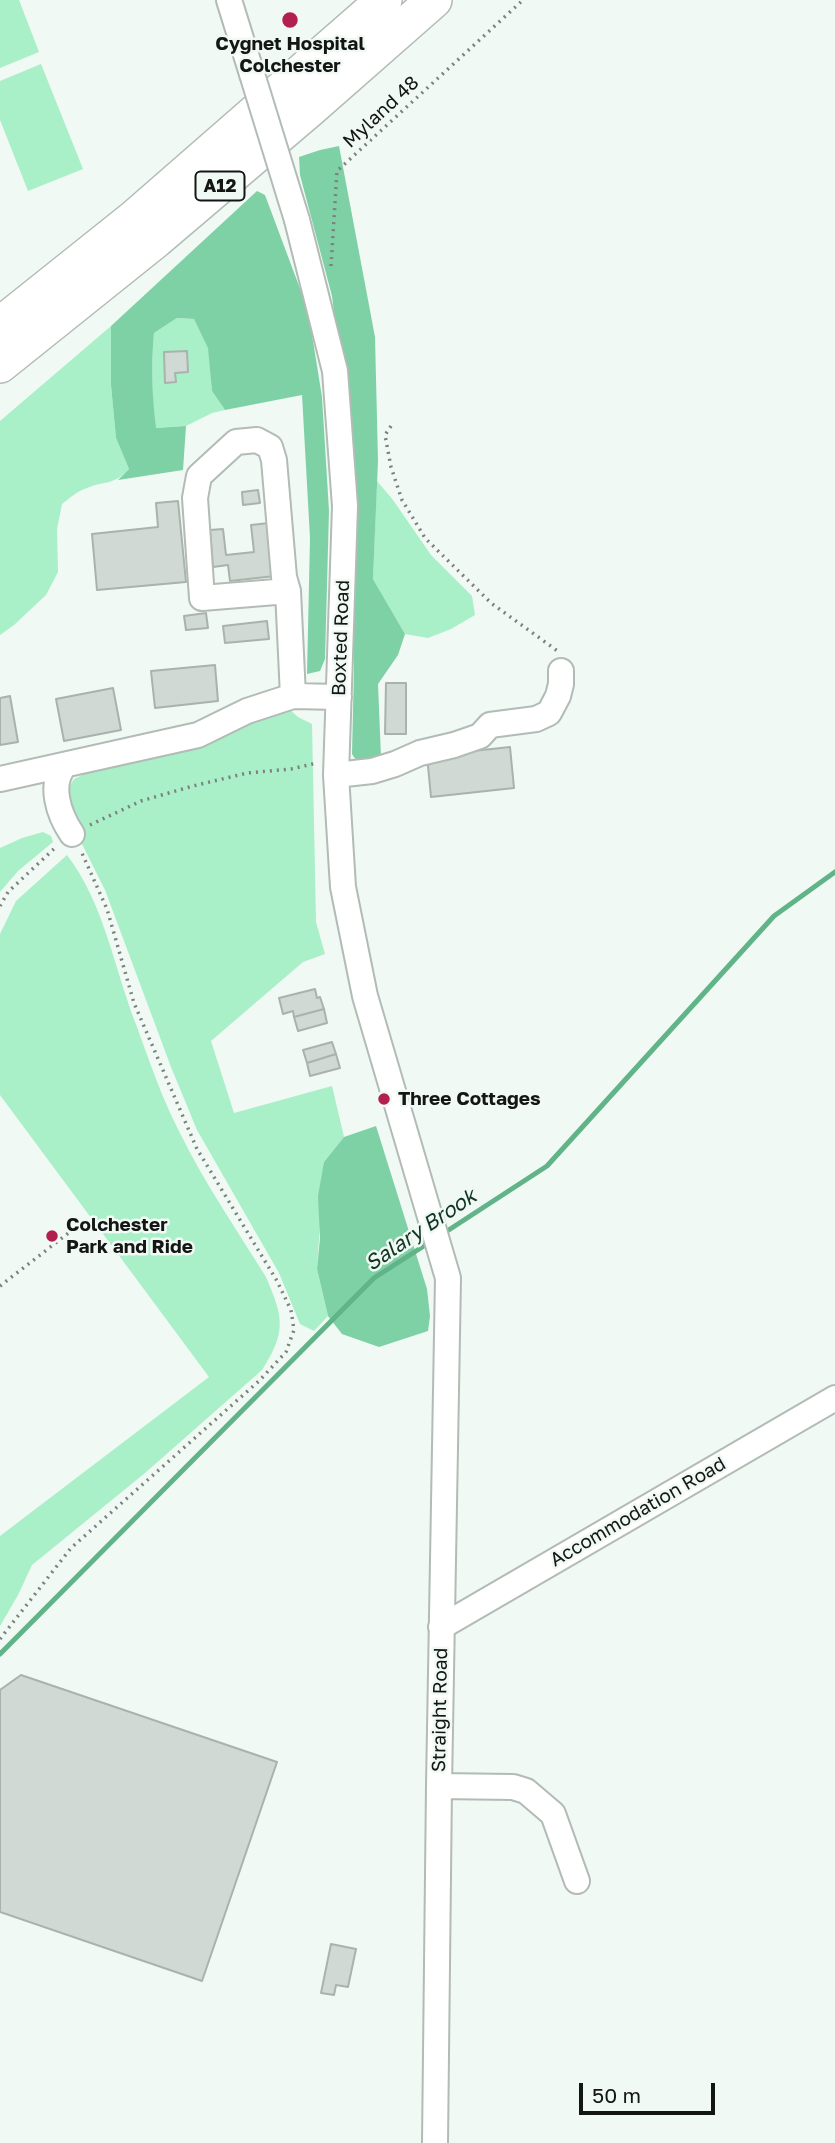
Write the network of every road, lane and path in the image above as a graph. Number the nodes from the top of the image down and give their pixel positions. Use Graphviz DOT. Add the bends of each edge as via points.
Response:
graph roads {
  1 [pos="229,0"];
  2 [pos="384,0"];
  3 [pos="434,0"];
  4 [pos="523,0"];
  5 [pos="145,229"];
  6 [pos="330,278"];
  7 [pos="0,314"];
  8 [pos="0,325"];
  9 [pos="0,365"];
  10 [pos="0,376"];
  11 [pos="391,426"];
  12 [pos="288,591"];
  13 [pos="561,671"];
  14 [pos="293,696"];
  15 [pos="339,696"];
  16 [pos="65,765"];
  17 [pos="336,775"];
  18 [pos="0,779"];
  19 [pos="72,834"];
  20 [pos="0,906"];
  21 [pos="75,1228"];
  22 [pos="447,1278"];
  23 [pos="0,1286"];
  24 [pos="835,1398"];
  25 [pos="441,1627"];
  26 [pos="0,1639"];
  27 [pos="439,1786"];
  28 [pos="577,1881"];
  29 [pos="435,2143"];
  1 -- 15 [label="street, Boxted Road, bridge" via="297,220 335,371 345,506"];
  2 -- 5 [label="highway, A12"];
  3 -- 5 [label="highway, A12" via="310,109"];
  4 -- 6 [label="path, Myland 48" via="337,171"];
  5 -- 7 [label="highway, A12"];
  5 -- 8 [label="highway, A12"];
  5 -- 9 [label="highway, A12"];
  5 -- 10 [label="highway, A12"];
  11 -- 13 [label="path" via="385,435 391,467 402,500 425,538 491,603 559,652"];
  12 -- 12 [label="street" via="202,598 195,498 200,476 236,442 257,440 270,447"];
  12 -- 14 [label="street"];
  13 -- 17 [label="street" via="550,713 490,725 480,736 372,771"];
  14 -- 15 [label="street"];
  14 -- 16 [label="street" via="247,711 198,735"];
  15 -- 17 [label="street, Boxted Road"];
  16 -- 18 [label="street"];
  16 -- 19 [label="street" via="57,787 58,807"];
  17 -- 19 [label="path" via="320,762 247,773 141,801"];
  17 -- 22 [label="street, Boxted Road" via="343,887 365,996"];
  19 -- 20 [label="path" via="8,891"];
  19 -- 26 [label="path" via="107,909 134,1003 197,1149 277,1281 291,1310 294,1330 286,1352 259,1381 71,1548"];
  21 -- 23 [label="path"];
  22 -- 25 [label="street, Straight Road"];
  24 -- 25 [label="street, Accommodation Road"];
  25 -- 27 [label="street, Straight Road"];
  27 -- 28 [label="street" via="526,1791 553,1814"];
  27 -- 29 [label="street, Straight Road"];
}
